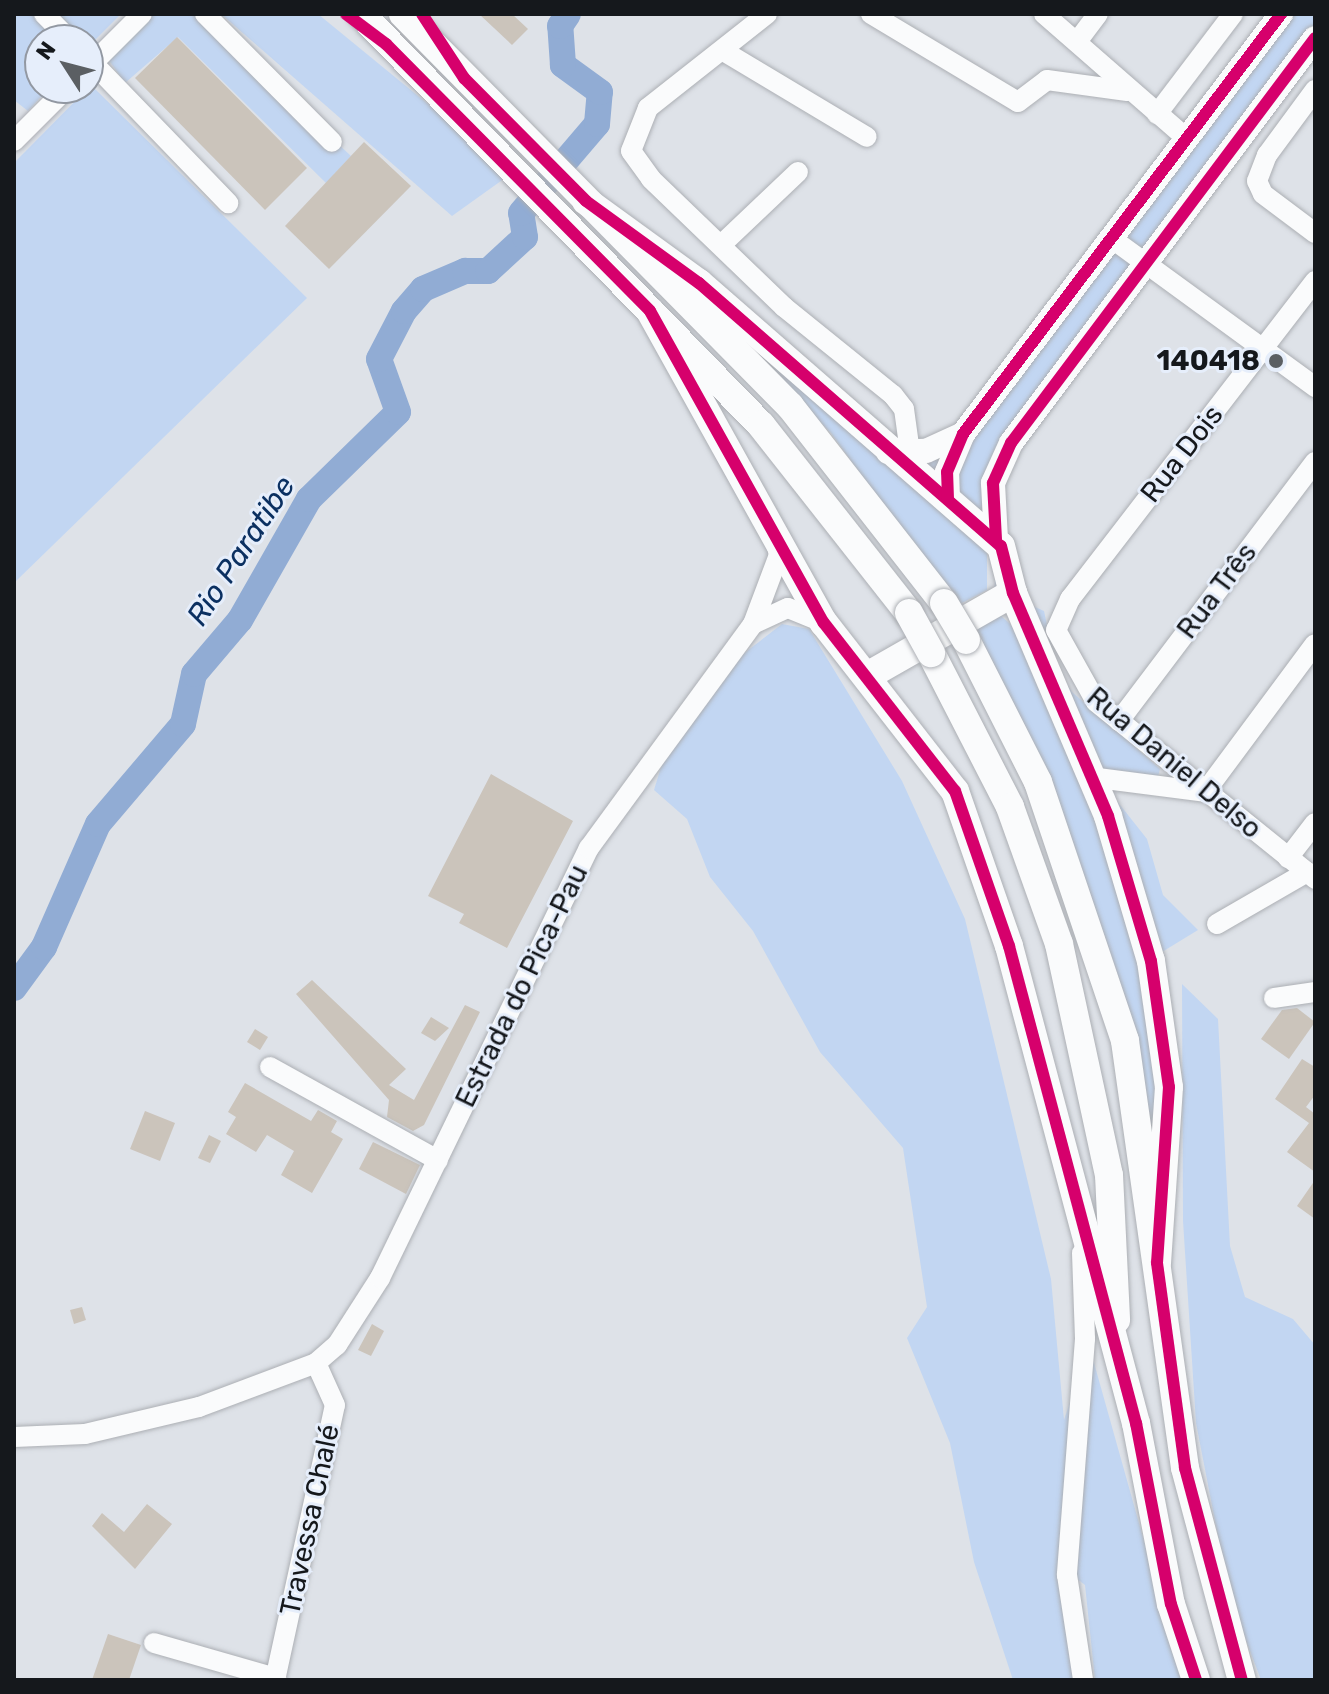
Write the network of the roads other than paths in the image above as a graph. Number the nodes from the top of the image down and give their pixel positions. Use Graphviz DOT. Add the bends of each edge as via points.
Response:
graph roads {
  1 [pos="142,14"];
  2 [pos="205,14"];
  3 [pos="346,14"];
  4 [pos="361,14"];
  5 [pos="403,14"];
  6 [pos="422,14"];
  7 [pos="767,14"];
  8 [pos="871,14"];
  9 [pos="1044,14"];
  10 [pos="1098,14"];
  11 [pos="1233,14"];
  12 [pos="1281,14"];
  13 [pos="1315,38"];
  14 [pos="1079,39"];
  15 [pos="386,44"];
  16 [pos="104,50"];
  17 [pos="725,52"];
  18 [pos="1288,74"];
  19 [pos="104,77"];
  20 [pos="464,78"];
  21 [pos="1315,88"];
  22 [pos="1127,91"];
  23 [pos="51,104"];
  24 [pos="1157,114"];
  25 [pos="867,137"];
  26 [pos="1186,138"];
  27 [pos="14,141"];
  28 [pos="332,142"];
  29 [pos="798,172"];
  30 [pos="578,193"];
  31 [pos="228,203"];
  32 [pos="1315,233"];
  33 [pos="1111,238"];
  34 [pos="721,245"];
  35 [pos="1148,263"];
  36 [pos="1315,281"];
  37 [pos="650,311"];
  38 [pos="1264,348"];
  39 [pos="1315,387"];
  40 [pos="963,434"];
  41 [pos="899,452"];
  42 [pos="1315,462"];
  43 [pos="948,499"];
  44 [pos="770,515"];
  45 [pos="996,539"];
  46 [pos="1013,593"];
  47 [pos="824,623"];
  48 [pos="753,624"];
  49 [pos="1056,630"];
  50 [pos="1315,644"];
  51 [pos="869,675"];
  52 [pos="1119,721"];
  53 [pos="1090,777"];
  54 [pos="1205,792"];
  55 [pos="1315,823"];
  56 [pos="1288,858"];
  57 [pos="1311,876"];
  58 [pos="1217,924"];
  59 [pos="1315,992"];
  60 [pos="1274,998"];
  61 [pos="270,1067"];
  62 [pos="438,1160"];
  63 [pos="1078,1225"];
  64 [pos="1157,1263"];
  65 [pos="1116,1349"];
  66 [pos="316,1363"];
  67 [pos="14,1437"];
  68 [pos="154,1643"];
  69 [pos="222,1672"];
  70 [pos="276,1679"];
  71 [pos="1083,1680"];
  72 [pos="1196,1680"];
  73 [pos="1242,1680"];
  1 -- 16 [label="street"];
  2 -- 28 [label="street"];
  3 -- 15 [label="main road"];
  4 -- 15 [label="highway"];
  5 -- 20 [label="highway"];
  6 -- 20 [label="main road"];
  7 -- 17 [label="street"];
  8 -- 22 [label="street" via="1000,93 1024,100 1047,80"];
  9 -- 14 [label="street"];
  10 -- 14 [label="street"];
  11 -- 24 [label="street"];
  12 -- 26 [label="main road"];
  13 -- 18 [label="main road"];
  14 -- 22 [label="street"];
  15 -- 37 [label="highway"];
  17 -- 25 [label="street"];
  17 -- 34 [label="street" via="648,108 631,151"];
  18 -- 21 [label="street"];
  18 -- 35 [label="main road"];
  19 -- 31 [label="street"];
  20 -- 30 [label="highway"];
  21 -- 32 [label="street" via="1267,155 1257,181 1263,194"];
  22 -- 24 [label="street"];
  23 -- 27 [label="street"];
  24 -- 26 [label="street"];
  26 -- 33 [label="main road"];
  29 -- 34 [label="street"];
  30 -- 41 [label="highway" via="699,283"];
  30 -- 64 [label="highway, bridge" via="790,406 944,603 966,640 1038,782 1086,907 1125,1041"];
  33 -- 35 [label="street"];
  33 -- 40 [label="main road"];
  34 -- 41 [label="street" via="893,395 904,409"];
  35 -- 38 [label="street"];
  35 -- 45 [label="main road" via="1001,459 992,494"];
  36 -- 38 [label="street, Rua Dois"];
  37 -- 44 [label="highway"];
  37 -- 65 [label="highway, bridge" via="814,486 909,613 1010,807 1059,944 1109,1175"];
  38 -- 39 [label="street"];
  38 -- 49 [label="street, Rua Dois" via="1070,599"];
  40 -- 41 [label="main road"];
  40 -- 43 [label="main road" via="947,472"];
  41 -- 43 [label="highway"];
  42 -- 52 [label="street, Rua Três"];
  43 -- 45 [label="highway"];
  44 -- 47 [label="highway"];
  44 -- 48 [label="street, Estrada do Pica-Pau" via="779,555"];
  45 -- 46 [label="highway"];
  46 -- 51 [label="highway"];
  46 -- 53 [label="highway"];
  47 -- 48 [label="street" via="788,608"];
  47 -- 51 [label="highway"];
  48 -- 62 [label="street, Estrada do Pica-Pau" via="589,848"];
  49 -- 52 [label="street, Rua Daniel Delso" via="1080,684"];
  50 -- 54 [label="street"];
  51 -- 63 [label="highway" via="955,791 1009,946"];
  52 -- 54 [label="street, Rua Daniel Delso"];
  53 -- 54 [label="street"];
  53 -- 64 [label="highway" via="1139,912 1166,1047"];
  54 -- 56 [label="street, Rua Daniel Delso"];
  55 -- 56 [label="street"];
  56 -- 57 [label="street, Rua Daniel Delso"];
  57 -- 58 [label="street"];
  59 -- 60 [label="street"];
  61 -- 62 [label="street"];
  62 -- 66 [label="street, Estrada do Pica-Pau" via="357,1320"];
  63 -- 65 [label="highway"];
  63 -- 71 [label="street" via="1085,1339 1067,1575"];
  64 -- 73 [label="highway" via="1185,1468"];
  65 -- 72 [label="highway" via="1171,1604"];
  66 -- 67 [label="street" via="130,1426"];
  66 -- 70 [label="street, Travessa Chalé" via="333,1391 334,1413"];
  68 -- 69 [label="street"];
  69 -- 70 [label="street"];
}
